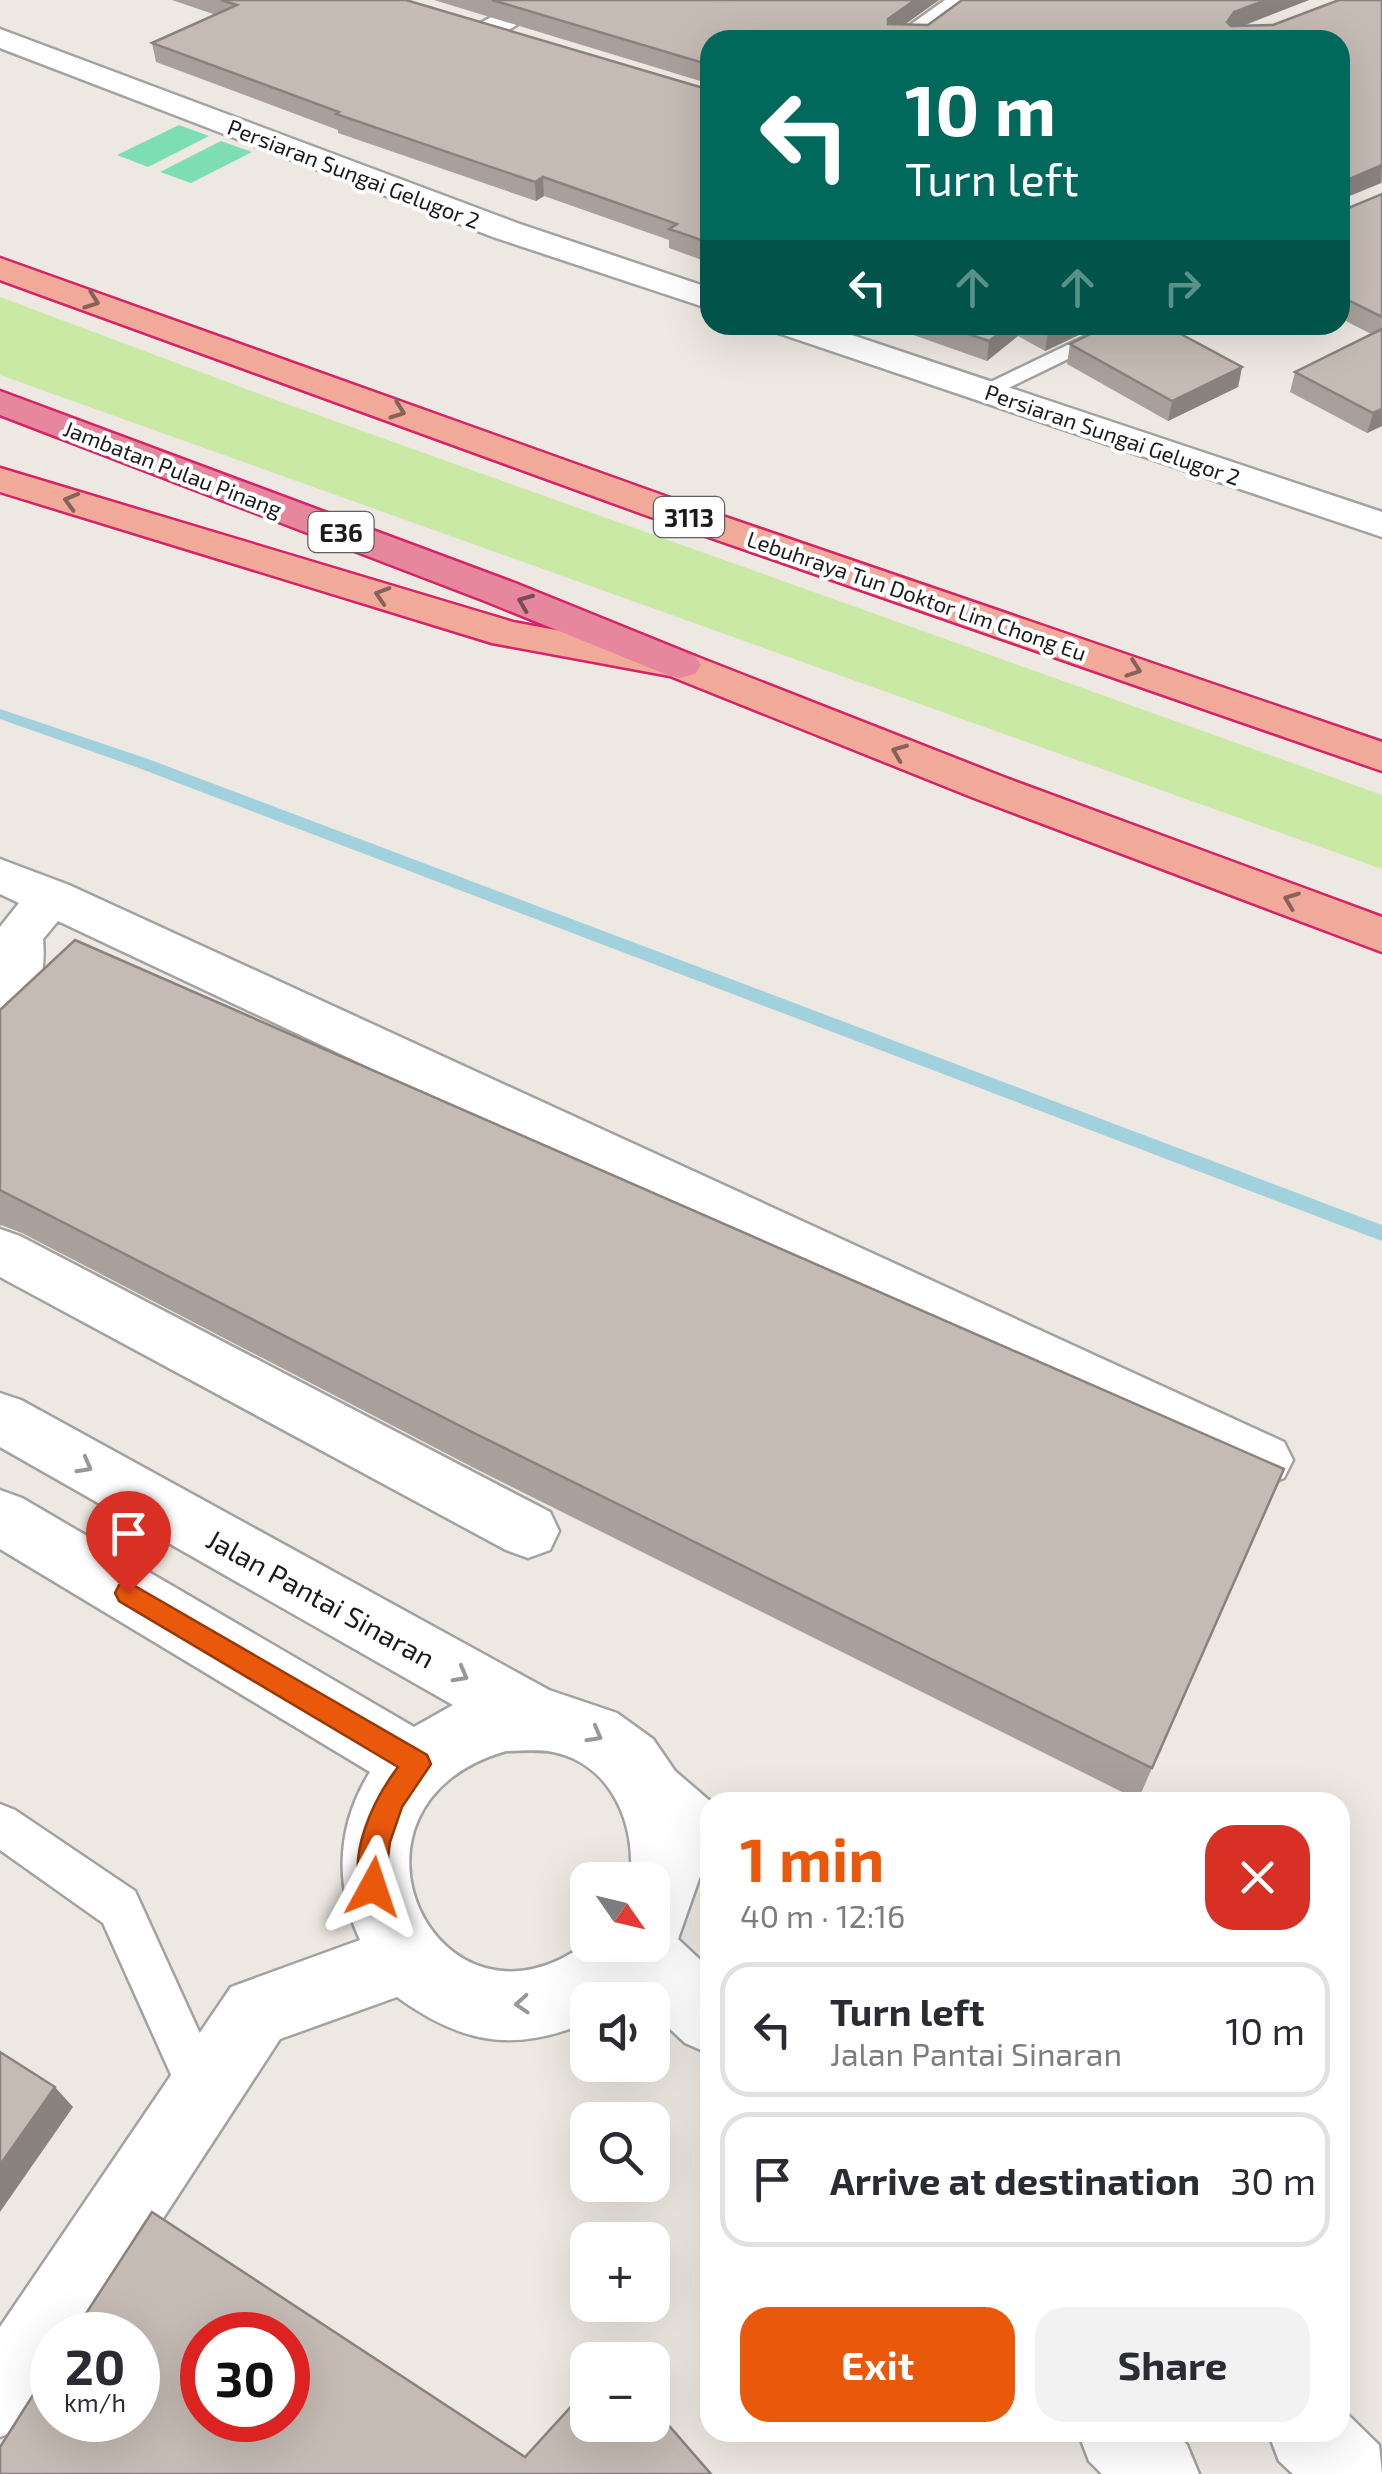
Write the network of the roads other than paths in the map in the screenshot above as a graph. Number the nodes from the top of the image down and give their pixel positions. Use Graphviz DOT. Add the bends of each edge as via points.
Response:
graph roads {
  1 [pos="543,0"];
  2 [pos="964,0"];
  3 [pos="455,20"];
  4 [pos="919,30"];
  5 [pos="487,31"];
  6 [pos="0,38"];
  7 [pos="524,42"];
  8 [pos="0,268"];
  9 [pos="700,296"];
  10 [pos="817,335"];
  11 [pos="1105,335"];
  12 [pos="984,391"];
  13 [pos="0,402"];
  14 [pos="0,480"];
  15 [pos="1372,513"];
  16 [pos="680,666"];
  17 [pos="1382,757"];
  18 [pos="0,875"];
  19 [pos="52,896"];
  20 [pos="1382,934"];
  21 [pos="9,937"];
  22 [pos="0,990"];
  23 [pos="0,1251"];
  24 [pos="0,1418"];
  25 [pos="1262,1460"];
  26 [pos="0,1518"];
  27 [pos="528,1531"];
  28 [pos="538,1718"];
  29 [pos="417,1764"];
  30 [pos="654,1795"];
  31 [pos="0,1826"];
  32 [pos="700,1838"];
  33 [pos="667,1862"];
  34 [pos="406,1959"];
  35 [pos="618,1962"];
  36 [pos="652,1962"];
  37 [pos="700,2008"];
  38 [pos="204,2091"];
  39 [pos="0,2397"];
  40 [pos="1128,2442"];
  41 [pos="1318,2442"];
  42 [pos="1158,2474"];
  43 [pos="1350,2474"];
  1 -- 5 [label="street"];
  2 -- 4 [label="street"];
  3 -- 5 [label="street"];
  5 -- 7 [label="street"];
  6 -- 9 [label="street, Persiaran Sungai Gelugor 2" via="505,230"];
  8 -- 17 [label="highway, Lebuhraya Tun Doktor Lim Chong Eu / 3113, one-way" via="662,508"];
  10 -- 12 [label="street, Persiaran Sungai Gelugor 2"];
  11 -- 12 [label="lane"];
  12 -- 15 [label="street, Persiaran Sungai Gelugor 2"];
  16 -- 13 [label="highway, Jambatan Pulau Pinang / E36, one-way"];
  16 -- 14 [label="highway, one-way" via="507,634"];
  20 -- 16 [label="highway, one-way"];
  18 -- 19 [label="street"];
  19 -- 21 [label="street"];
  19 -- 25 [label="street"];
  21 -- 22 [label="street" via="21,971"];
  23 -- 27 [label="street"];
  24 -- 28 [label="street, Jalan Pantai Sinaran, one-way"];
  26 -- 29 [label="street"];
  28 -- 29 [label="street" via="495,1721 453,1736"];
  28 -- 30 [label="street, one-way" via="575,1725 606,1741"];
  29 -- 34 [label="street" via="390,1799 376,1842 373,1887 386,1930"];
  30 -- 32 [label="street"];
  30 -- 33 [label="street"];
  31 -- 38 [label="lane" via="119,1908"];
  35 -- 34 [label="street, one-way" via="566,1996 525,2006 482,2005 445,1990"];
  34 -- 38 [label="street" via="256,2012"];
  36 -- 37 [label="street"];
  38 -- 39 [label="street"];
  40 -- 42 [label="street"];
  41 -- 43 [label="street"];
}
